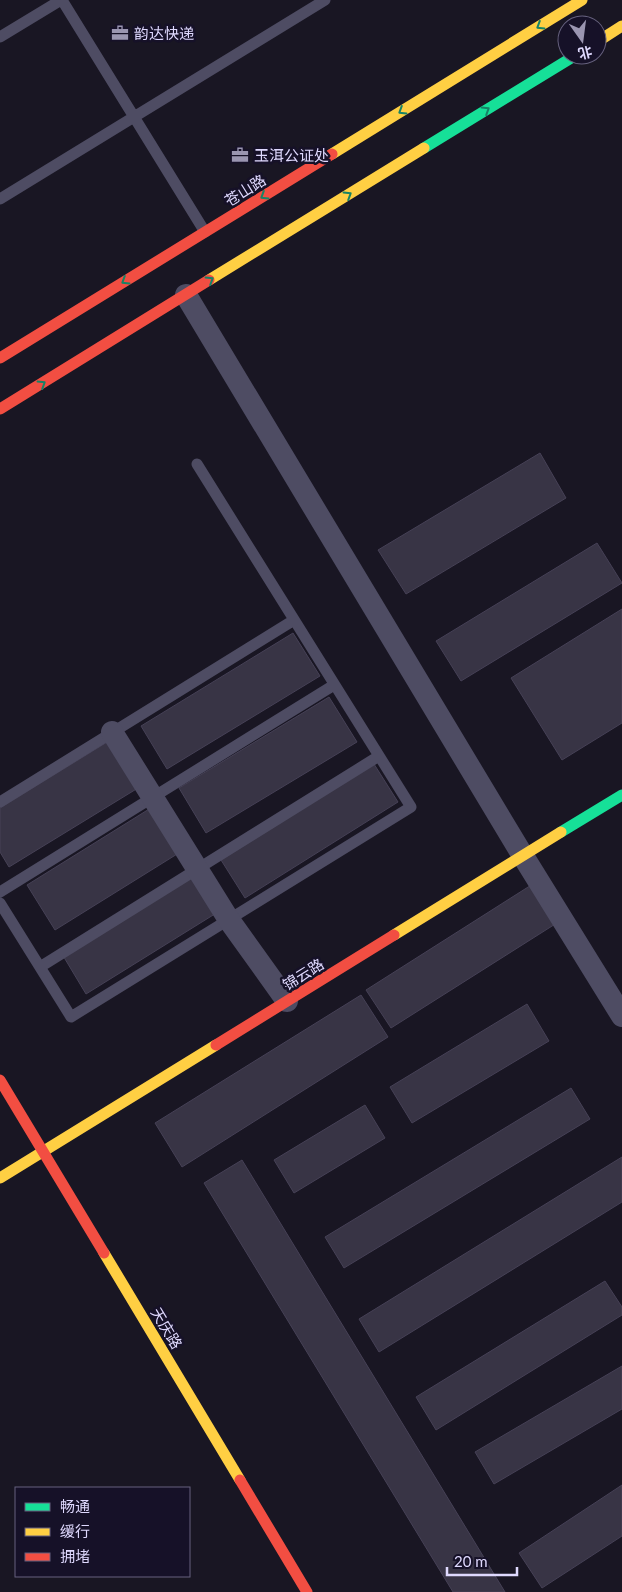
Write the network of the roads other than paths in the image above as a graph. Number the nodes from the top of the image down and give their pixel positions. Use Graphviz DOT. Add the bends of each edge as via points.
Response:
graph roads {
  1 [pos="61,0"];
  2 [pos="326,0"];
  3 [pos="582,0"];
  4 [pos="622,26"];
  5 [pos="607,36"];
  6 [pos="0,37"];
  7 [pos="560,65"];
  8 [pos="134,117"];
  9 [pos="0,199"];
  10 [pos="205,232"];
  11 [pos="186,295"];
  12 [pos="0,358"];
  13 [pos="0,409"];
  14 [pos="196,464"];
  15 [pos="294,620"];
  16 [pos="334,685"];
  17 [pos="112,732"];
  18 [pos="379,756"];
  19 [pos="622,795"];
  20 [pos="153,797"];
  21 [pos="0,802"];
  22 [pos="524,856"];
  23 [pos="198,869"];
  24 [pos="0,892"];
  25 [pos="0,904"];
  26 [pos="229,920"];
  27 [pos="40,967"];
  28 [pos="287,1001"];
  29 [pos="622,1016"];
  30 [pos="0,1080"];
  31 [pos="43,1151"];
  32 [pos="0,1178"];
  33 [pos="308,1592"];
  1 -- 6 [label="lane"];
  1 -- 8 [label="lane"];
  2 -- 8 [label="lane"];
  3 -- 10 [label="main road, 苍山路, one-way"];
  4 -- 5 [label="main road"];
  11 -- 7 [label="main road, one-way"];
  8 -- 9 [label="lane"];
  8 -- 10 [label="lane"];
  10 -- 12 [label="main road, 苍山路, one-way"];
  13 -- 11 [label="main road, one-way"];
  11 -- 22 [label="street"];
  14 -- 15 [label="lane"];
  15 -- 16 [label="lane"];
  15 -- 17 [label="lane"];
  16 -- 18 [label="lane"];
  16 -- 20 [label="lane"];
  17 -- 20 [label="street"];
  17 -- 21 [label="lane"];
  18 -- 23 [label="lane"];
  18 -- 26 [label="lane" via="411,807"];
  19 -- 22 [label="main road, 锦云路"];
  20 -- 23 [label="street"];
  20 -- 24 [label="lane"];
  22 -- 28 [label="main road, 锦云路"];
  22 -- 29 [label="street"];
  23 -- 26 [label="street"];
  23 -- 27 [label="lane"];
  25 -- 27 [label="lane"];
  26 -- 27 [label="lane" via="71,1017"];
  26 -- 28 [label="street"];
  28 -- 31 [label="main road, 锦云路"];
  30 -- 31 [label="main road, 天庆路"];
  31 -- 32 [label="main road, 锦云路"];
  31 -- 33 [label="main road, 天庆路"];
}
